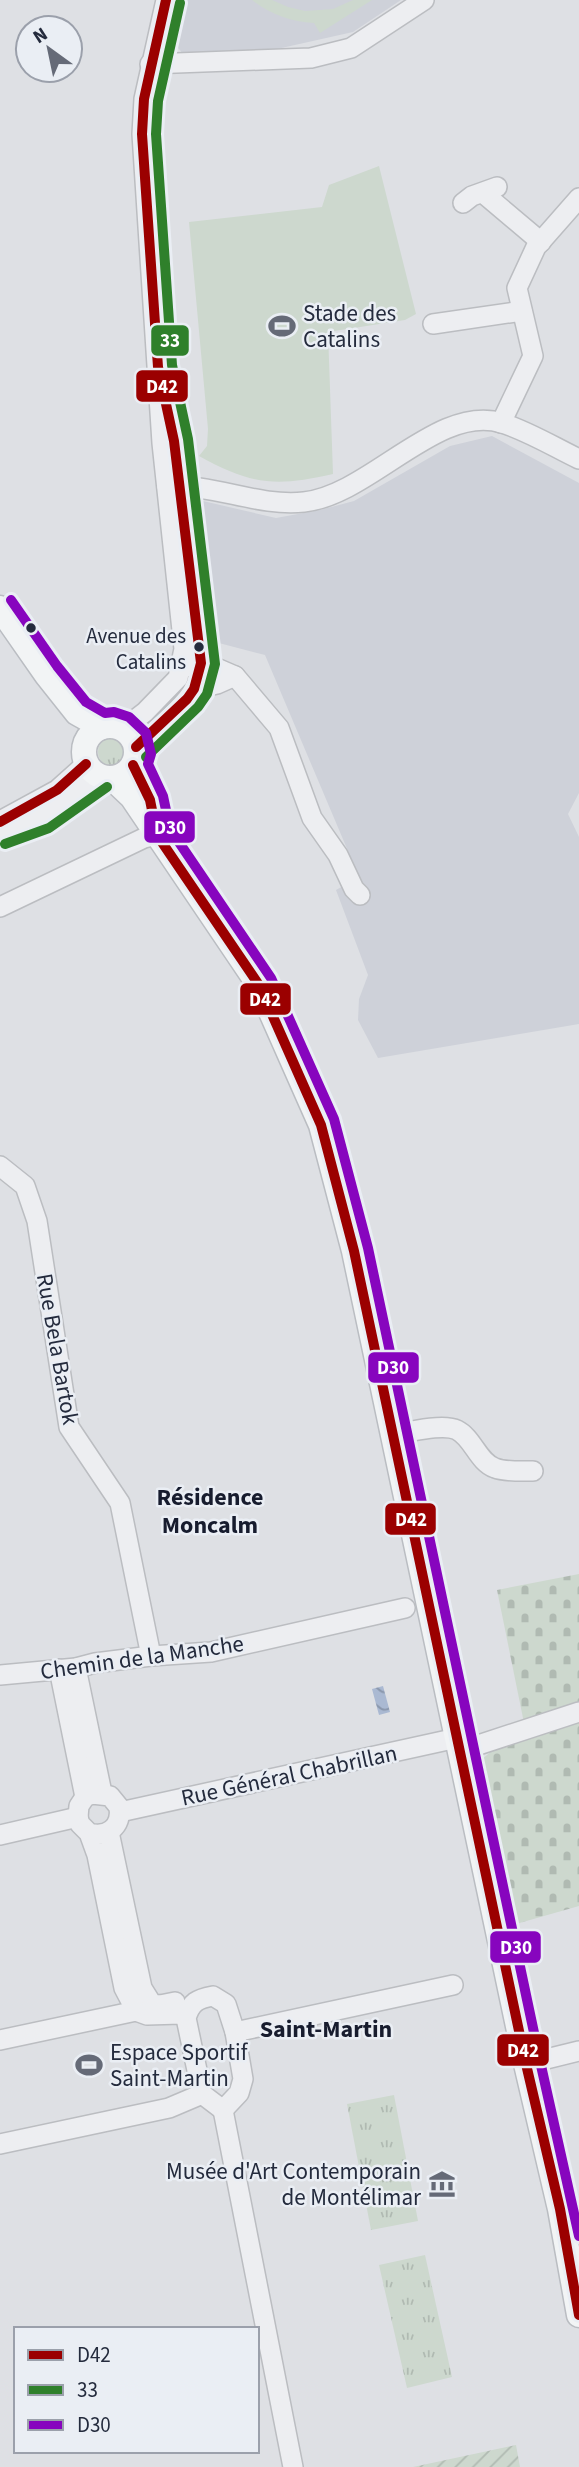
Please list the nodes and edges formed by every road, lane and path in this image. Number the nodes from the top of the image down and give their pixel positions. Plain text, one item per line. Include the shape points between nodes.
1 (166, 0) edge
2 (424, 0) edge
3 (150, 64) junction
4 (579, 198) edge
5 (463, 203) dead end
6 (541, 242) junction
7 (522, 311) junction
8 (433, 324) dead end
9 (501, 423) junction
10 (579, 459) edge
11 (173, 487) junction
12 (0, 608) edge
13 (0, 631) edge
14 (201, 663) junction
15 (235, 676) junction
16 (186, 684) junction
17 (124, 742) junction
18 (96, 766) junction
19 (0, 822) edge
20 (0, 831) edge
21 (157, 835) junction
22 (360, 895) dead end
23 (0, 907) edge
24 (0, 1166) edge
25 (393, 1434) junction
26 (533, 1471) dead end
27 (416, 1605) junction
28 (151, 1656) junction
29 (67, 1669) junction
30 (0, 1675) edge
31 (579, 1712) edge
32 (459, 1744) junction
33 (94, 1795) junction
34 (120, 1812) junction
35 (83, 1825) junction
36 (109, 1832) junction
37 (0, 1835) edge
38 (453, 1985) dead end
39 (195, 2000) junction
40 (136, 2011) junction
41 (186, 2018) junction
42 (235, 2032) junction
43 (0, 2040) edge
44 (579, 2051) edge
45 (526, 2064) junction
46 (202, 2094) junction
47 (223, 2110) junction
48 (0, 2144) edge
49 (579, 2315) edge
50 (293, 2467) edge

1 - 3 street
2 - 3 street via 351,48 311,58
3 - 11 street via 142,134 158,368
4 - 6 street
5 - 6 street via 490,190
6 - 7 street via 517,288
7 - 8 street
7 - 9 street via 533,356
9 - 10 street
9 - 11 street via 468,421 442,430 365,479 306,502 259,501 194,486
11 - 14 street
11 - 16 street
12 - 17 main road via 77,713
13 - 18 main road
14 - 15 street
14 - 16 street via 189,667
15 - 16 street via 217,684
15 - 22 street via 279,728 313,818
16 - 17 street via 145,712
17 - 18 main road via 128,771
17 - 18 main road via 88,738
17 - 21 main road via 150,800
18 - 19 street
18 - 20 street via 42,817
18 - 21 main road via 132,797
21 - 23 street
21 - 25 main road via 259,985 321,1125 354,1251
24 - 28 street, Rue Bela Bartok via 25,1186 37,1221 69,1427 120,1503
25 - 26 street via 456,1429 496,1469
25 - 27 main road
27 - 28 street, Chemin de la Manche via 211,1652
27 - 32 main road
28 - 29 street, Chemin de la Manche
29 - 30 street, Chemin de la Manche
29 - 33 street
31 - 32 street, Rue Général Chabrillan
32 - 34 street, Rue Général Chabrillan
32 - 45 main road
33 - 34 street via 116,1801
33 - 35 street via 79,1806
34 - 36 street via 118,1823
35 - 36 street via 103,1835
35 - 37 street
35 - 40 street via 101,1870 124,1988
36 - 39 street via 139,1978 148,1999 160,2005
38 - 42 street
39 - 41 street
39 - 42 street via 213,1996 226,2004
40 - 41 street
40 - 43 street
41 - 46 street
42 - 47 street via 242,2087
44 - 45 street
45 - 49 main road
46 - 47 street
46 - 48 street via 169,2108
47 - 50 street

